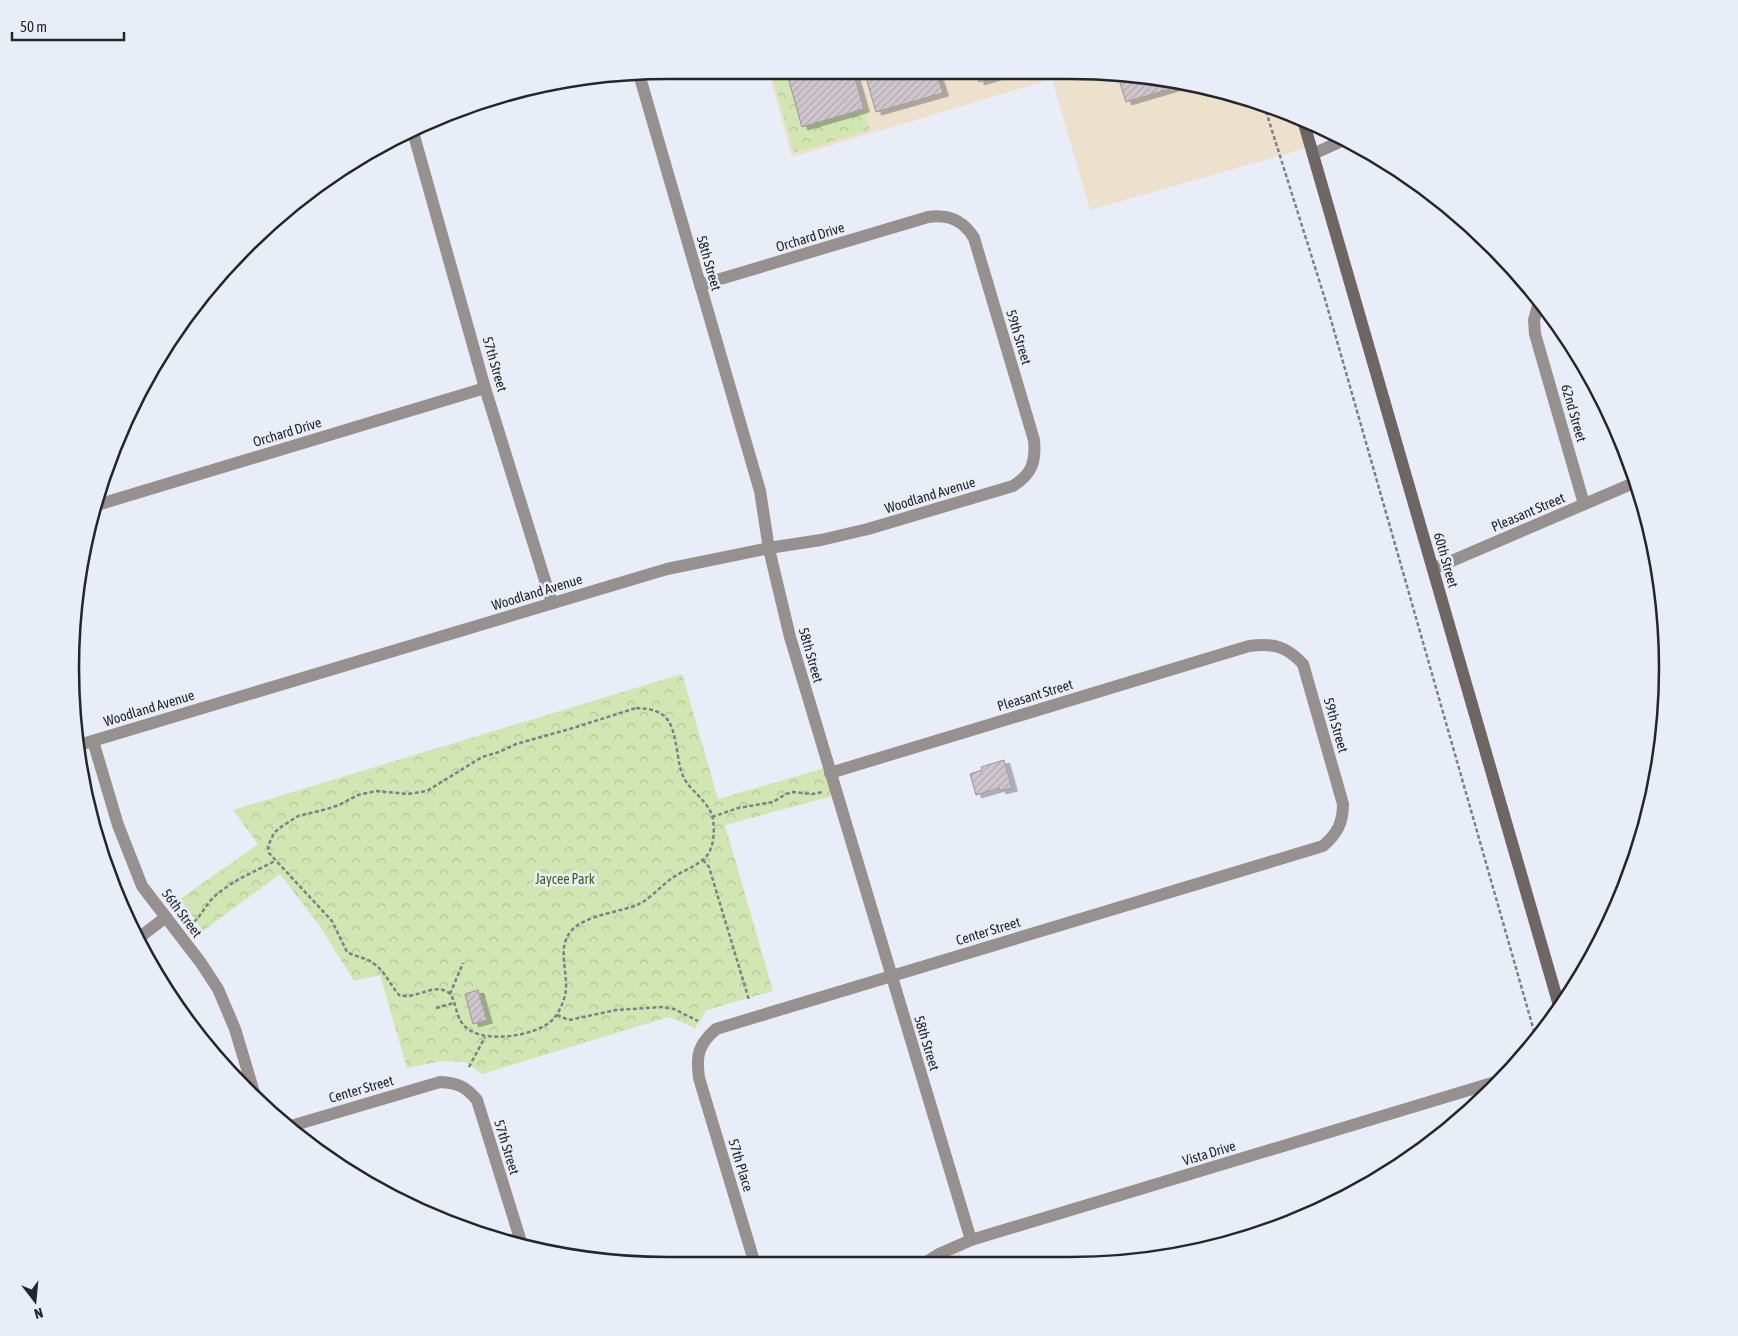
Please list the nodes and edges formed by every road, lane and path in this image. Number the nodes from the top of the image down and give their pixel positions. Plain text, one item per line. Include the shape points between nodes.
1 (641, 80) edge
2 (1266, 113) edge
3 (1305, 129) edge
4 (414, 137) edge
5 (1337, 143) edge
6 (1312, 154) junction
7 (928, 217) joint
8 (700, 285) junction
9 (1537, 309) edge
10 (486, 388) junction
11 (1630, 485) edge
12 (1008, 487) joint
13 (103, 503) edge
14 (1584, 504) junction
15 (769, 549) junction
16 (1433, 569) junction
17 (552, 603) junction
18 (1250, 646) joint
19 (93, 740) junction
20 (84, 743) edge
21 (830, 773) junction
22 (835, 789) junction
23 (712, 817) junction
24 (1323, 846) joint
25 (703, 860) junction
26 (275, 861) junction
27 (166, 917) junction
28 (194, 922) dead end
29 (143, 936) edge
30 (463, 963) dead end
31 (891, 976) junction
32 (450, 994) junction
33 (1557, 999) edge
34 (749, 1000) dead end
35 (454, 1004) junction
36 (436, 1008) dead end
37 (557, 1014) junction
38 (698, 1021) dead end
39 (1534, 1031) edge
40 (485, 1037) junction
41 (469, 1068) dead end
42 (699, 1078) joint
43 (440, 1082) joint
44 (1488, 1084) edge
45 (252, 1086) edge
46 (296, 1125) edge
47 (520, 1238) edge
48 (971, 1240) junction
49 (753, 1257) edge
50 (934, 1257) edge

1 - 8 street, 58th Street
2 - 39 path via 1325,299
3 - 6 main road, 60th Street
4 - 10 street, 57th Street
5 - 6 street
6 - 16 main road, 60th Street
7 - 8 street, Orchard Drive
7 - 12 street, 59th Street via 951,217 970,231 1034,440 1033,464 1021,481
8 - 15 street, 58th Street via 760,491
9 - 14 street, 62nd Street via 1535,334
10 - 13 street, Orchard Drive
10 - 17 street, 57th Street
11 - 14 street, Pleasant Street
12 - 15 street, Woodland Avenue via 868,529
14 - 16 street, Pleasant Street
15 - 17 street, Woodland Avenue via 667,569
15 - 21 street, 58th Street via 790,637
16 - 33 main road, 60th Street
17 - 19 street, Woodland Avenue
18 - 21 street, Pleasant Street
18 - 24 street, 59th Street via 1279,646 1303,664 1343,804 1338,829
19 - 20 street, Woodland Avenue
19 - 27 street, 56th Street via 118,825 142,886
21 - 22 street, 58th Street
22 - 23 path via 812,794 793,792 773,802 738,808
22 - 31 street, 58th Street
23 - 25 path via 712,844
23 - 26 path via 683,775 667,718 656,710 636,708 482,757 427,792 376,791 358,795 333,808 298,816 274,834 268,846
24 - 31 street, Center Street
25 - 34 path via 709,867
25 - 37 path via 673,877 640,904 602,915 572,929 565,945 565,994
26 - 28 path via 223,889
26 - 32 path via 290,873 332,921 347,952 376,966 399,995 409,997 440,989
27 - 29 street
27 - 45 street, 56th Street via 218,989 235,1029
30 - 32 path
31 - 42 street, Center Street via 716,1029 699,1049
31 - 48 street, 58th Street
32 - 35 path
35 - 36 path
35 - 40 path via 463,1027
37 - 38 path via 569,1020 616,1010 662,1007
37 - 40 path via 551,1022 533,1031
40 - 41 path
42 - 49 street, 57th Place
43 - 46 street, Center Street
43 - 47 street, 57th Street via 453,1082 467,1088 477,1100
44 - 48 street, Vista Drive
48 - 50 street, Vista Drive

